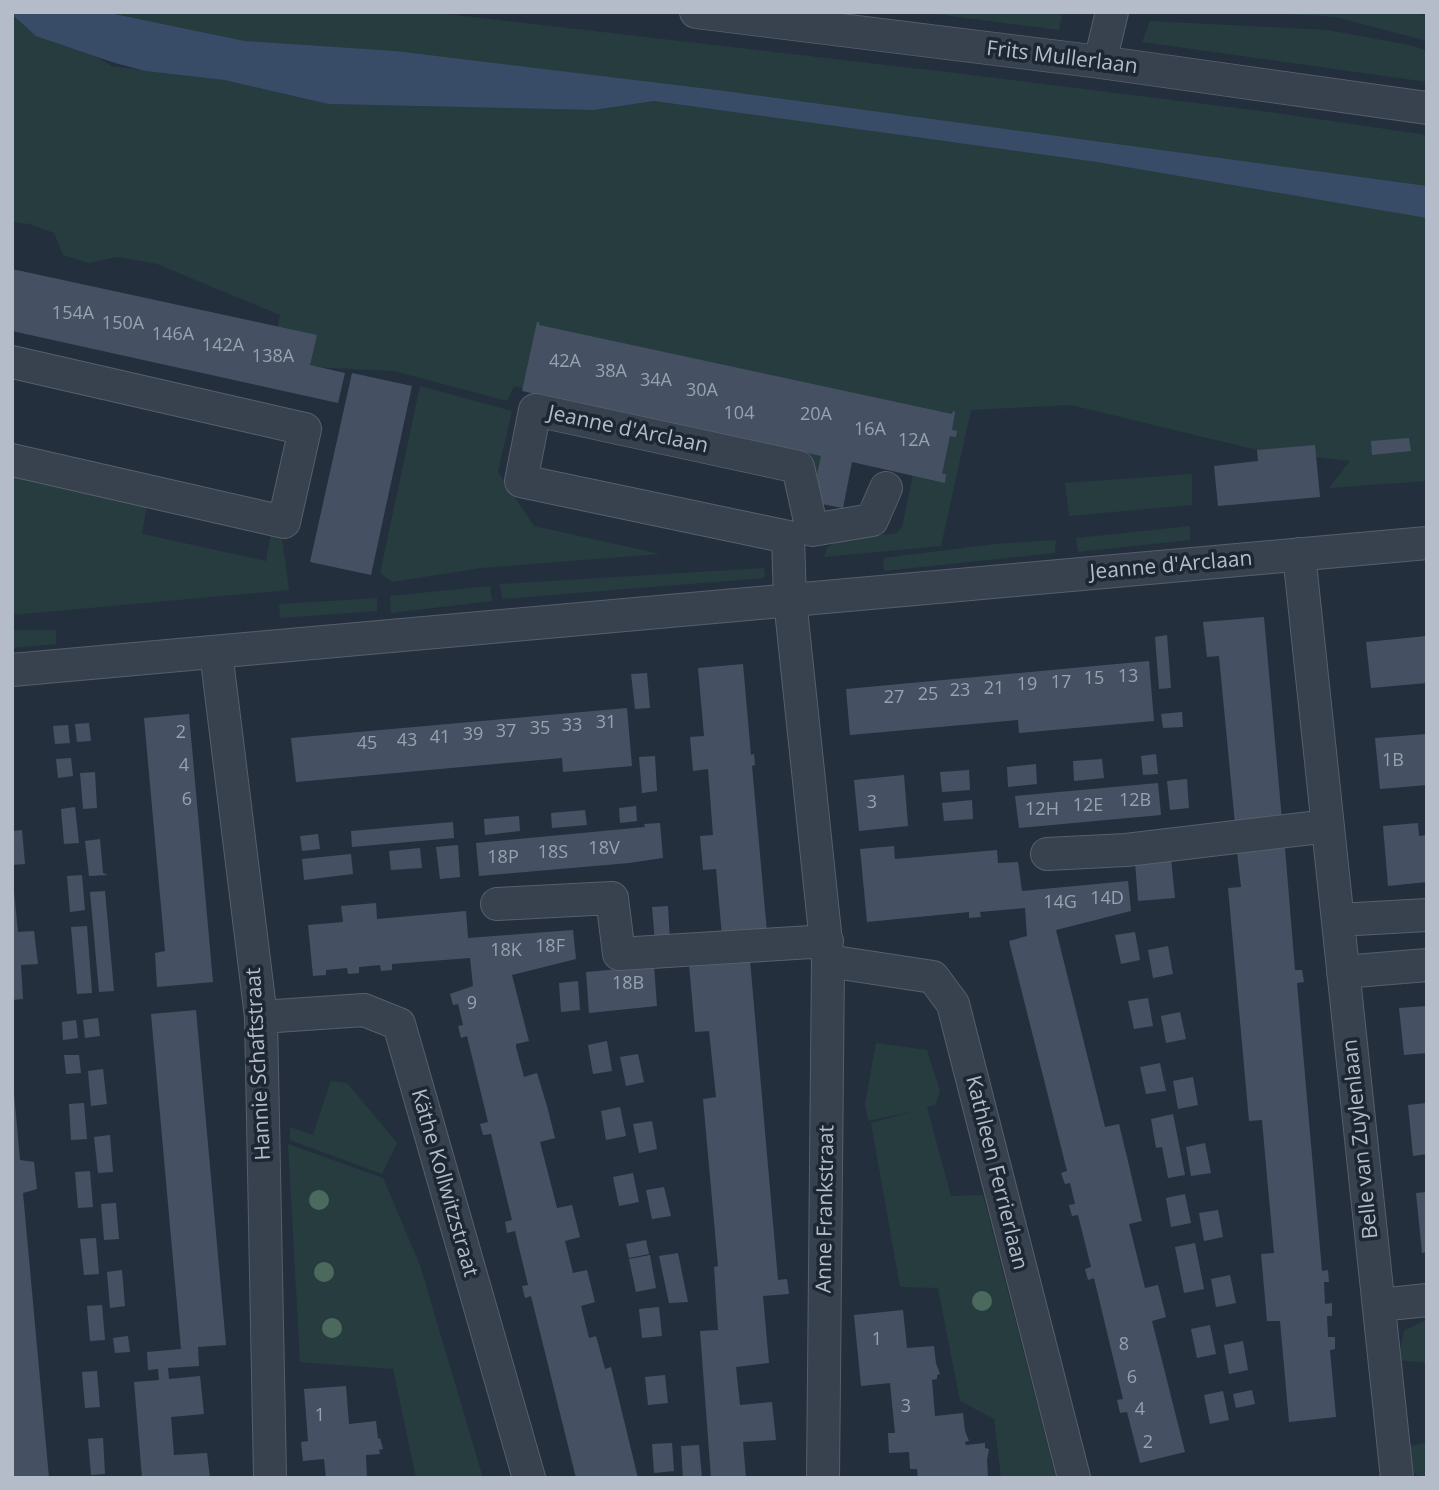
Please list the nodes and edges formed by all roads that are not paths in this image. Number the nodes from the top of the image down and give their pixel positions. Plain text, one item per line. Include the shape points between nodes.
1 (1112, 12) edge
2 (706, 13) edge
3 (1100, 62) junction
4 (1427, 108) edge
5 (12, 362) edge
6 (12, 460) edge
7 (886, 488) dead end
8 (800, 534) junction
9 (1427, 543) edge
10 (1299, 554) junction
11 (790, 600) junction
12 (216, 652) junction
13 (12, 670) edge
14 (1328, 826) junction
15 (1046, 854) dead end
16 (497, 904) dead end
17 (1427, 915) edge
18 (1338, 920) junction
19 (828, 951) junction
20 (1427, 965) edge
21 (1343, 972) junction
22 (261, 1017) junction
23 (1427, 1300) edge
24 (1379, 1305) junction
25 (270, 1478) edge
26 (528, 1478) edge
27 (823, 1478) edge
28 (1074, 1478) edge
29 (1397, 1478) edge

1 - 3 street
2 - 3 street, Frits Mullerlaan
3 - 4 street, Frits Mullerlaan
5 - 6 street via 305,429 284,522
7 - 8 street, Jeanne d'Arclaan via 872,520
8 - 8 street, Jeanne d'Arclaan via 521,481 535,410 798,467
8 - 11 street, Jeanne d'Arclaan
9 - 10 street, Jeanne d'Arclaan
10 - 11 street, Jeanne d'Arclaan
10 - 14 street, Belle van Zuylenlaan
11 - 12 street, Jeanne d'Arclaan
11 - 19 street, Anne Frankstraat
12 - 13 street, Jeanne d'Arclaan
12 - 22 street, Hannie Schaftstraat
14 - 15 street via 1126,850
14 - 18 street, Belle van Zuylenlaan
16 - 19 street via 612,898 619,954
17 - 18 street
18 - 21 street, Belle van Zuylenlaan
19 - 27 street, Anne Frankstraat
19 - 28 street, Kathleen Ferrierlaan via 933,977 953,1004
20 - 21 street
21 - 24 street, Belle van Zuylenlaan
22 - 25 street, Hannie Schaftstraat
22 - 26 street, Käthe Kollwitzstraat via 364,1010 399,1024
23 - 24 street
24 - 29 street, Belle van Zuylenlaan

